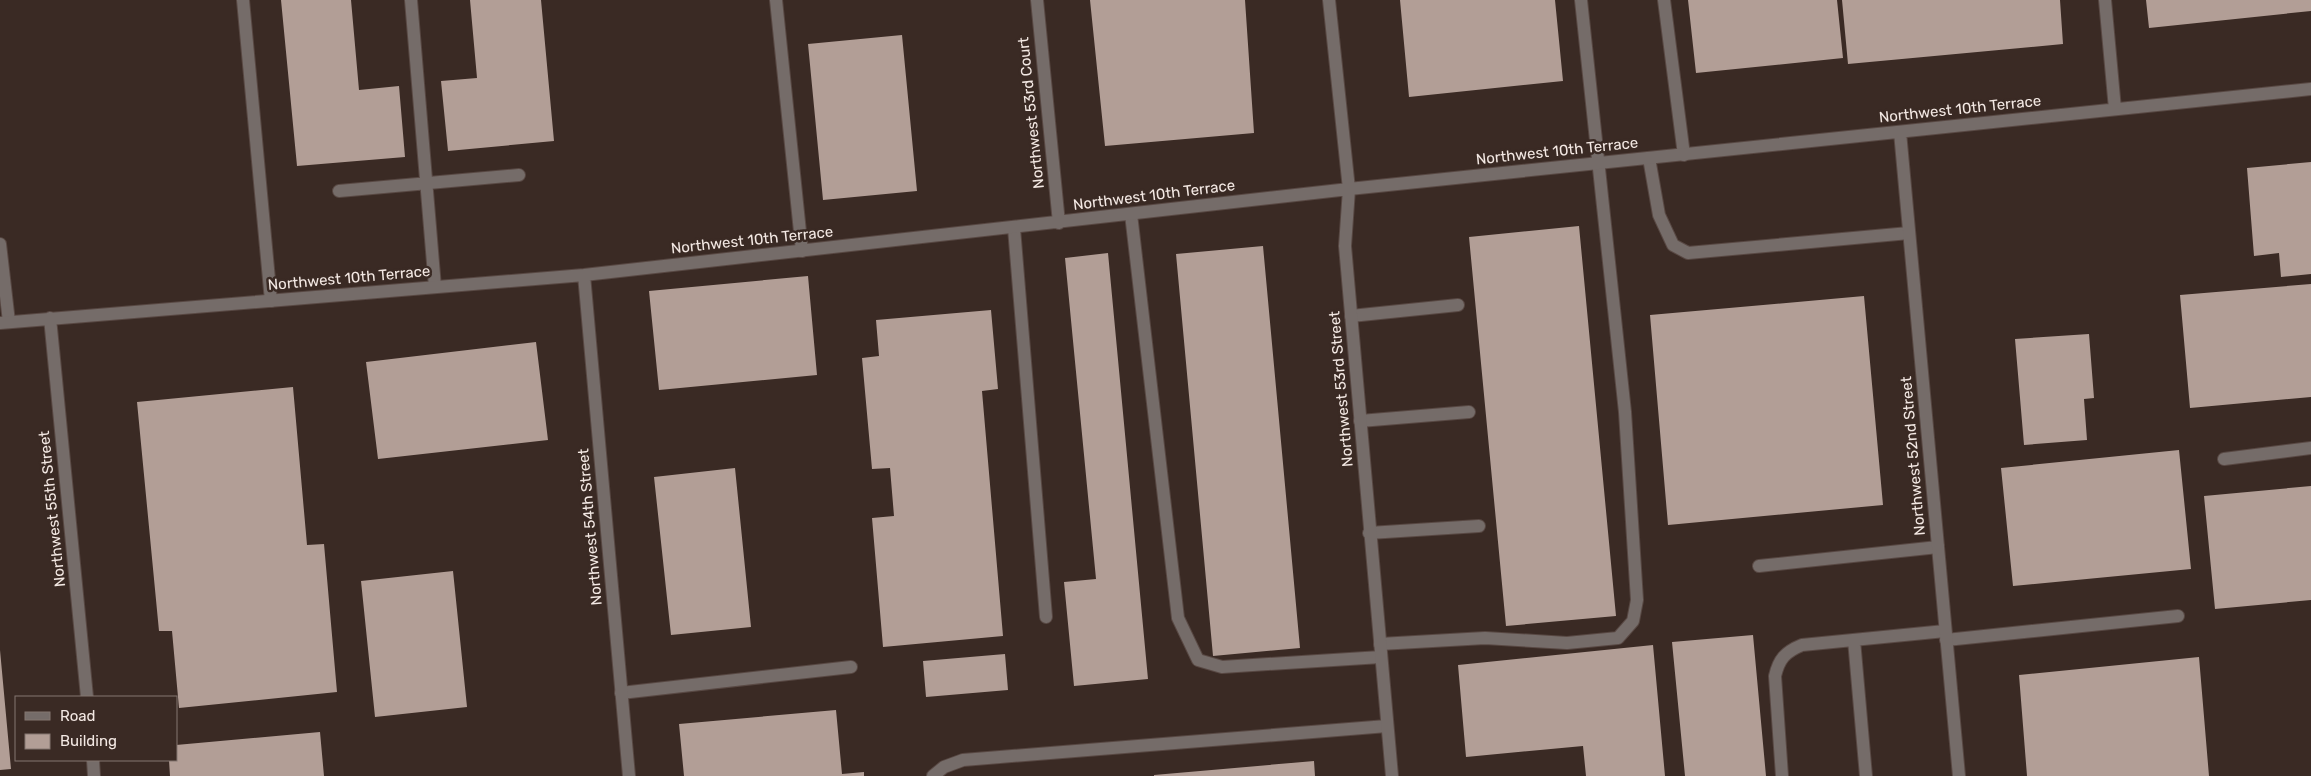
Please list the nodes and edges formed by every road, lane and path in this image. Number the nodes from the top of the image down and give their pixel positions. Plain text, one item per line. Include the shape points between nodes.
1 (243, 0) edge
2 (411, 0) edge
3 (776, 0) edge
4 (1037, 0) edge
5 (1329, 0) edge
6 (1581, 0) edge
7 (1664, 0) edge
8 (2105, 0) edge
9 (2311, 89) edge
10 (2115, 109) junction
11 (1900, 132) junction
12 (1684, 154) junction
13 (1649, 158) junction
14 (1598, 163) junction
15 (519, 175) dead end
16 (426, 182) junction
17 (1349, 189) junction
18 (339, 191) dead end
19 (1131, 214) junction
20 (1059, 223) junction
21 (1014, 228) junction
22 (1909, 233) junction
23 (0, 244) edge
24 (802, 251) junction
25 (584, 275) junction
26 (434, 287) junction
27 (271, 301) junction
28 (1458, 305) dead end
29 (1351, 316) junction
30 (50, 318) junction
31 (5, 323) edge
32 (1468, 412) dead end
33 (1360, 421) junction
34 (2311, 448) edge
35 (2224, 459) dead end
36 (1479, 526) dead end
37 (1369, 533) junction
38 (1938, 547) junction
39 (1759, 566) dead end
40 (2178, 616) dead end
41 (1046, 617) dead end
42 (1946, 635) junction
43 (1854, 640) junction
44 (1381, 651) junction
45 (851, 667) dead end
46 (621, 693) junction
47 (87, 696) edge
48 (1388, 726) junction
49 (93, 761) edge
50 (94, 776) edge
51 (629, 776) edge
52 (933, 776) edge
53 (1392, 776) edge
54 (1782, 776) edge
55 (1866, 776) edge
56 (1959, 776) edge

1 - 27 street
2 - 16 street
3 - 24 street
4 - 20 street, Northwest 53rd Court
5 - 17 street, Northwest 53rd Street
6 - 14 street
7 - 12 street
8 - 10 street
9 - 10 street, Northwest 10th Terrace
10 - 11 street, Northwest 10th Terrace
11 - 12 street, Northwest 10th Terrace
11 - 22 street, Northwest 52nd Street
12 - 13 street, Northwest 10th Terrace
13 - 14 street, Northwest 10th Terrace
13 - 22 street via 1659,215 1673,245 1688,253
14 - 17 street, Northwest 10th Terrace
14 - 44 street via 1625,412 1637,600 1633,621 1618,638 1566,642 1485,638
15 - 16 street
16 - 18 street
16 - 26 street
17 - 19 street, Northwest 10th Terrace
17 - 29 street, Northwest 53rd Street via 1345,246
19 - 20 street, Northwest 10th Terrace
19 - 44 street via 1178,618 1198,660 1222,667
20 - 21 street, Northwest 10th Terrace
21 - 24 street, Northwest 10th Terrace
21 - 41 street
22 - 38 street, Northwest 52nd Street
23 - 31 street
24 - 25 street, Northwest 10th Terrace
25 - 26 street, Northwest 10th Terrace
25 - 46 street, Northwest 54th Street
26 - 27 street, Northwest 10th Terrace
27 - 30 street, Northwest 10th Terrace
28 - 29 street
29 - 33 street, Northwest 53rd Street
30 - 31 street, Northwest 10th Terrace
30 - 47 street, Northwest 55th Street
32 - 33 street
33 - 37 street, Northwest 53rd Street
34 - 35 street
36 - 37 street
37 - 44 street, Northwest 53rd Street
38 - 39 street
38 - 42 street, Northwest 52nd Street
40 - 42 street
42 - 43 street
42 - 56 street, Northwest 52nd Street
43 - 54 street via 1802,645 1782,656 1775,676
43 - 55 street
44 - 48 street, Northwest 53rd Street
45 - 46 street
46 - 51 street, Northwest 54th Street
48 - 52 street via 963,760 944,767
48 - 53 street, Northwest 53rd Street
49 - 50 street

